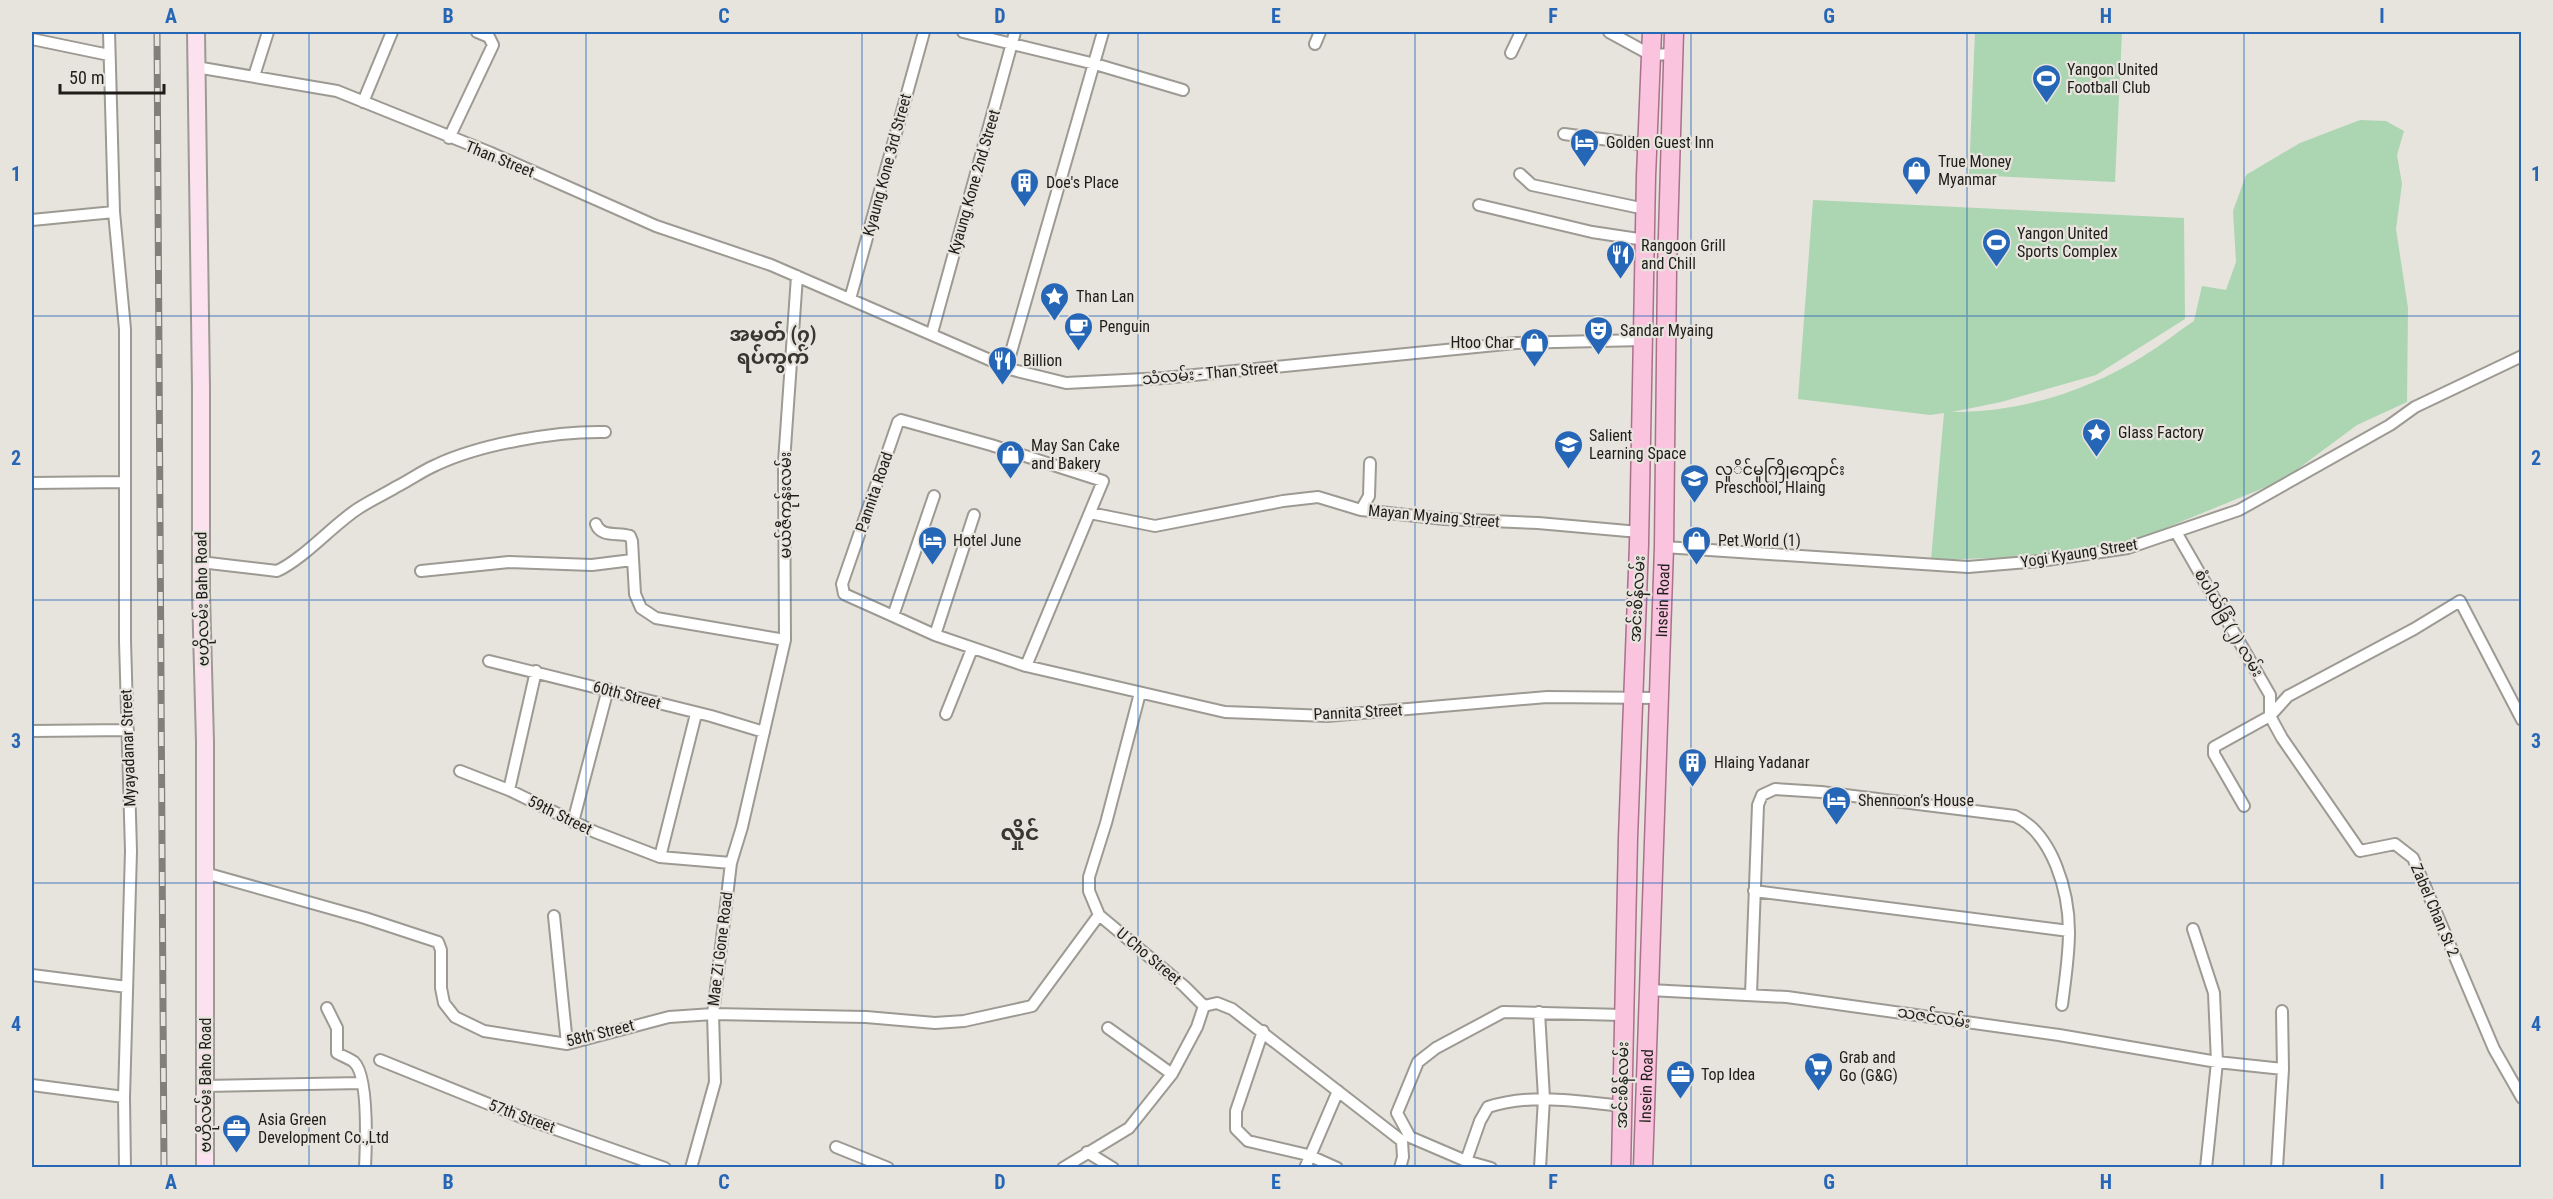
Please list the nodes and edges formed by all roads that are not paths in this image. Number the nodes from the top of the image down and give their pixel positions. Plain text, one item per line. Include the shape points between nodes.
1 (51, 32) edge
2 (109, 32) edge
3 (196, 32) edge
4 (268, 32) edge
5 (392, 32) edge
6 (477, 32) edge
7 (924, 32) edge
8 (963, 32) edge
9 (1016, 32) edge
10 (1103, 32) edge
11 (1320, 32) edge
12 (1521, 32) edge
13 (1609, 32) edge
14 (1652, 32) edge
15 (1674, 32) edge
16 (32, 39) edge
17 (51, 43) junction
18 (1012, 44) junction
19 (1315, 45) dead end
20 (1511, 53) dead end
21 (1673, 54) junction
22 (108, 55) junction
23 (1651, 55) junction
24 (1095, 64) junction
25 (196, 67) junction
26 (254, 76) junction
27 (1183, 90) dead end
28 (363, 102) junction
29 (1564, 134) dead end
30 (449, 138) junction
31 (1647, 146) junction
32 (1520, 174) dead end
33 (1670, 175) junction
34 (1646, 176) junction
35 (1479, 205) dead end
36 (1645, 209) junction
37 (114, 212) junction
38 (32, 220) edge
39 (1668, 232) junction
40 (1645, 236) junction
41 (797, 276) junction
42 (850, 299) junction
43 (932, 333) junction
44 (1643, 344) junction
45 (1667, 350) junction
46 (2522, 356) edge
47 (1007, 366) junction
48 (605, 432) dead end
49 (1370, 463) dead end
50 (125, 482) junction
51 (32, 483) edge
52 (934, 496) dead end
53 (1361, 510) junction
54 (1090, 513) junction
55 (974, 514) dead end
56 (596, 524) dead end
57 (2176, 532) junction
58 (1639, 538) junction
59 (1664, 547) junction
60 (632, 560) junction
61 (200, 562) junction
62 (420, 571) dead end
63 (893, 616) junction
64 (935, 635) junction
65 (785, 640) junction
66 (972, 649) junction
67 (489, 661) dead end
68 (1026, 666) junction
69 (536, 671) junction
70 (608, 689) junction
71 (1140, 693) junction
72 (1632, 697) junction
73 (1659, 698) junction
74 (696, 714) junction
75 (946, 714) dead end
76 (2270, 716) junction
77 (2522, 720) edge
78 (128, 730) junction
79 (32, 731) edge
80 (765, 732) junction
81 (460, 771) dead end
82 (509, 790) junction
83 (2244, 806) dead end
84 (573, 822) junction
85 (1628, 838) junction
86 (1653, 839) junction
87 (660, 857) junction
88 (731, 863) junction
89 (205, 873) junction
90 (1754, 891) junction
91 (1099, 915) junction
92 (554, 916) dead end
93 (2193, 929) dead end
94 (2069, 931) junction
95 (32, 975) edge
96 (127, 987) junction
97 (1626, 987) junction
98 (1649, 990) junction
99 (1751, 994) junction
100 (2062, 1005) dead end
101 (1204, 1006) junction
102 (327, 1008) dead end
103 (2282, 1011) dead end
104 (1539, 1012) junction
105 (713, 1014) junction
106 (1623, 1015) junction
107 (1108, 1028) dead end
108 (1263, 1031) junction
109 (567, 1044) junction
110 (380, 1060) dead end
111 (2217, 1062) junction
112 (2283, 1069) junction
113 (1172, 1074) junction
114 (362, 1083) junction
115 (32, 1085) edge
116 (205, 1086) junction
117 (1338, 1091) junction
118 (124, 1097) junction
119 (1544, 1098) junction
120 (2522, 1098) edge
121 (1621, 1106) junction
122 (836, 1147) dead end
123 (1087, 1152) junction
124 (1308, 1155) junction
125 (1466, 1161) junction
126 (1402, 1162) edge
127 (125, 1167) edge
128 (205, 1167) edge
129 (365, 1167) edge
130 (665, 1167) edge
131 (691, 1167) edge
132 (888, 1167) edge
133 (1063, 1167) edge
134 (1113, 1167) edge
135 (1305, 1167) edge
136 (1337, 1167) edge
137 (1491, 1167) edge
138 (1540, 1167) edge
139 (1620, 1167) edge
140 (1643, 1167) edge
141 (2206, 1167) edge
142 (2277, 1167) edge

1 - 17 street
2 - 22 street, Myayadanar Street
3 - 25 main road, ဗဟိုလမ်း Baho Road
4 - 26 street
5 - 28 street
6 - 30 street via 489,37 493,45
7 - 42 street, Kyaung Kone 3rd Street
8 - 18 street
9 - 18 street, Kyaung Kone 2nd Street
10 - 24 street
11 - 19 street
12 - 20 street
13 - 23 street
14 - 23 main road, အင်းစိန်လမ်း
15 - 21 main road, Insein Road
16 - 17 street
17 - 22 street
18 - 24 street
18 - 43 street, Kyaung Kone 2nd Street
21 - 23 street
21 - 33 main road, Insein Road
22 - 37 street, Myayadanar Street
23 - 31 main road, အင်းစိန်လမ်း
24 - 27 street
24 - 47 street
25 - 26 street, Than Street
25 - 61 main road, ဗဟိုလမ်း Baho Road
26 - 28 street, Than Street via 337,91
28 - 30 street, Than Street
29 - 31 street
30 - 41 street, Than Street via 656,226
31 - 34 main road, အင်းစိန်လမ်း
32 - 36 street via 1532,185
33 - 34 main road
33 - 39 main road, Insein Road
34 - 36 main road, အင်းစိန်လမ်း
35 - 40 street via 1592,232
36 - 40 main road, အင်းစိန်လမ်း
37 - 38 street
37 - 50 street, Myayadanar Street via 125,329
39 - 40 main road
39 - 45 main road, Insein Road
40 - 44 main road, အင်းစိန်လမ်း
41 - 42 street, သံလမ်း - Than Street
41 - 65 street, မယ်ဇီကုန်းလမ်း via 784,462
42 - 43 street, သံလမ်း - Than Street
43 - 47 street, သံလမ်း - Than Street
44 - 45 main road
44 - 47 street, သံလမ်း - Than Street via 1516,343 1066,384
44 - 58 main road, အင်းစိန်လမ်း
45 - 59 main road, Insein Road
46 - 57 street, Yogi Kyaung Street via 2415,407 2239,510
48 - 61 street via 507,443 437,464 358,508 277,571
49 - 53 street via 1369,496
50 - 51 street
50 - 78 street, Myayadanar Street
52 - 63 street
53 - 54 street, Mayan Myaing Street via 1318,497 1155,526
53 - 58 street, Mayan Myaing Street via 1538,523
54 - 63 street, Pannita Road via 1103,483 1101,479 901,420 842,589 844,594
54 - 68 street
55 - 64 street
56 - 60 street via 603,533 630,536
57 - 59 street, Yogi Kyaung Street via 2128,548 1968,567
57 - 76 street, စံပါယ်ခြံ (၂) လမ်း via 2270,695
58 - 59 main road
58 - 72 main road, အင်းစိန်လမ်း
59 - 73 main road, Insein Road
60 - 62 street via 592,565 509,562
60 - 65 street via 635,594 641,608 656,618
61 - 89 main road, ဗဟိုလမ်း Baho Road
63 - 64 street, Pannita Street
64 - 66 street, Pannita Street
65 - 80 street, မယ်ဇီကုန်းလမ်း
66 - 68 street, Pannita Street
66 - 75 street
67 - 69 street, 60th Street
68 - 71 street, Pannita Street
69 - 70 street, 60th Street
69 - 82 street
70 - 74 street, 60th Street
70 - 84 street
71 - 72 street, Pannita Street via 1225,712 1327,716 1547,697
71 - 91 street via 1089,877 1089,891
72 - 73 street, Pannita Street
72 - 85 main road, အင်းစိန်လမ်း
73 - 86 main road, Insein Road
74 - 80 street, 60th Street
74 - 87 street
76 - 77 street via 2288,696 2460,601
76 - 83 street via 2214,747 2214,754
76 - 120 street, Zabel Chan St 2 via 2360,851 2394,843 2413,858 2494,1049
78 - 79 street
78 - 96 street, Myayadanar Street via 131,851
80 - 88 street, Mae Zi Gone Road
81 - 82 street, 59th Street
82 - 84 street, 59th Street
84 - 87 street, 59th Street
85 - 86 main road
85 - 97 main road, အင်းစိန်လမ်း
86 - 98 main road, Insein Road
87 - 88 street, 59th Street
88 - 105 street, Mae Zi Gone Road
89 - 109 street, 58th Street via 438,942 444,1003 455,1017 484,1031
89 - 116 main road, ဗဟိုလမ်း Baho Road
90 - 94 street
90 - 94 street via 1758,805 1762,795 1775,789 2015,816 2036,830 2052,855 2063,887
90 - 99 street
91 - 101 street, U Cho Street
91 - 105 street, 58th Street via 1032,1006 936,1023 866,1017
92 - 109 street
93 - 111 street via 2214,993
94 - 100 street
95 - 96 street
96 - 118 street, Myayadanar Street
97 - 98 main road
97 - 106 main road, အင်းစိန်လမ်း
98 - 99 street, သဇင်လမ်း
98 - 140 main road, Insein Road
99 - 111 street, သဇင်လမ်း via 1863,1006
101 - 108 street via 1217,1003 1232,1009
101 - 113 street
102 - 114 street via 337,1028 337,1053 354,1062
103 - 112 street
104 - 106 street
104 - 119 street
104 - 125 street via 1503,1012 1418,1062 1397,1113 1410,1137
105 - 109 street, 58th Street via 651,1020
105 - 131 street, Mae Zi Gone Road via 714,1082
106 - 121 main road, အင်းစိန်လမ်း
107 - 113 street
108 - 117 street
108 - 124 street via 1236,1111 1236,1130 1248,1142
110 - 130 street, 57th Street via 521,1117
111 - 112 street, သဇင်လမ်း
111 - 141 street
112 - 142 street
113 - 123 street via 1129,1128
114 - 116 street
114 - 129 street via 366,1110
115 - 118 street
116 - 128 main road, ဗဟိုလမ်း Baho Road
117 - 124 street
117 - 126 street via 1402,1141
118 - 127 street, Myayadanar Street
119 - 121 street
119 - 125 street via 1488,1107
119 - 138 street
121 - 139 main road, အင်းစိန်လမ်း
122 - 132 street
123 - 133 street
123 - 134 street
124 - 135 street
124 - 136 street
125 - 137 street

